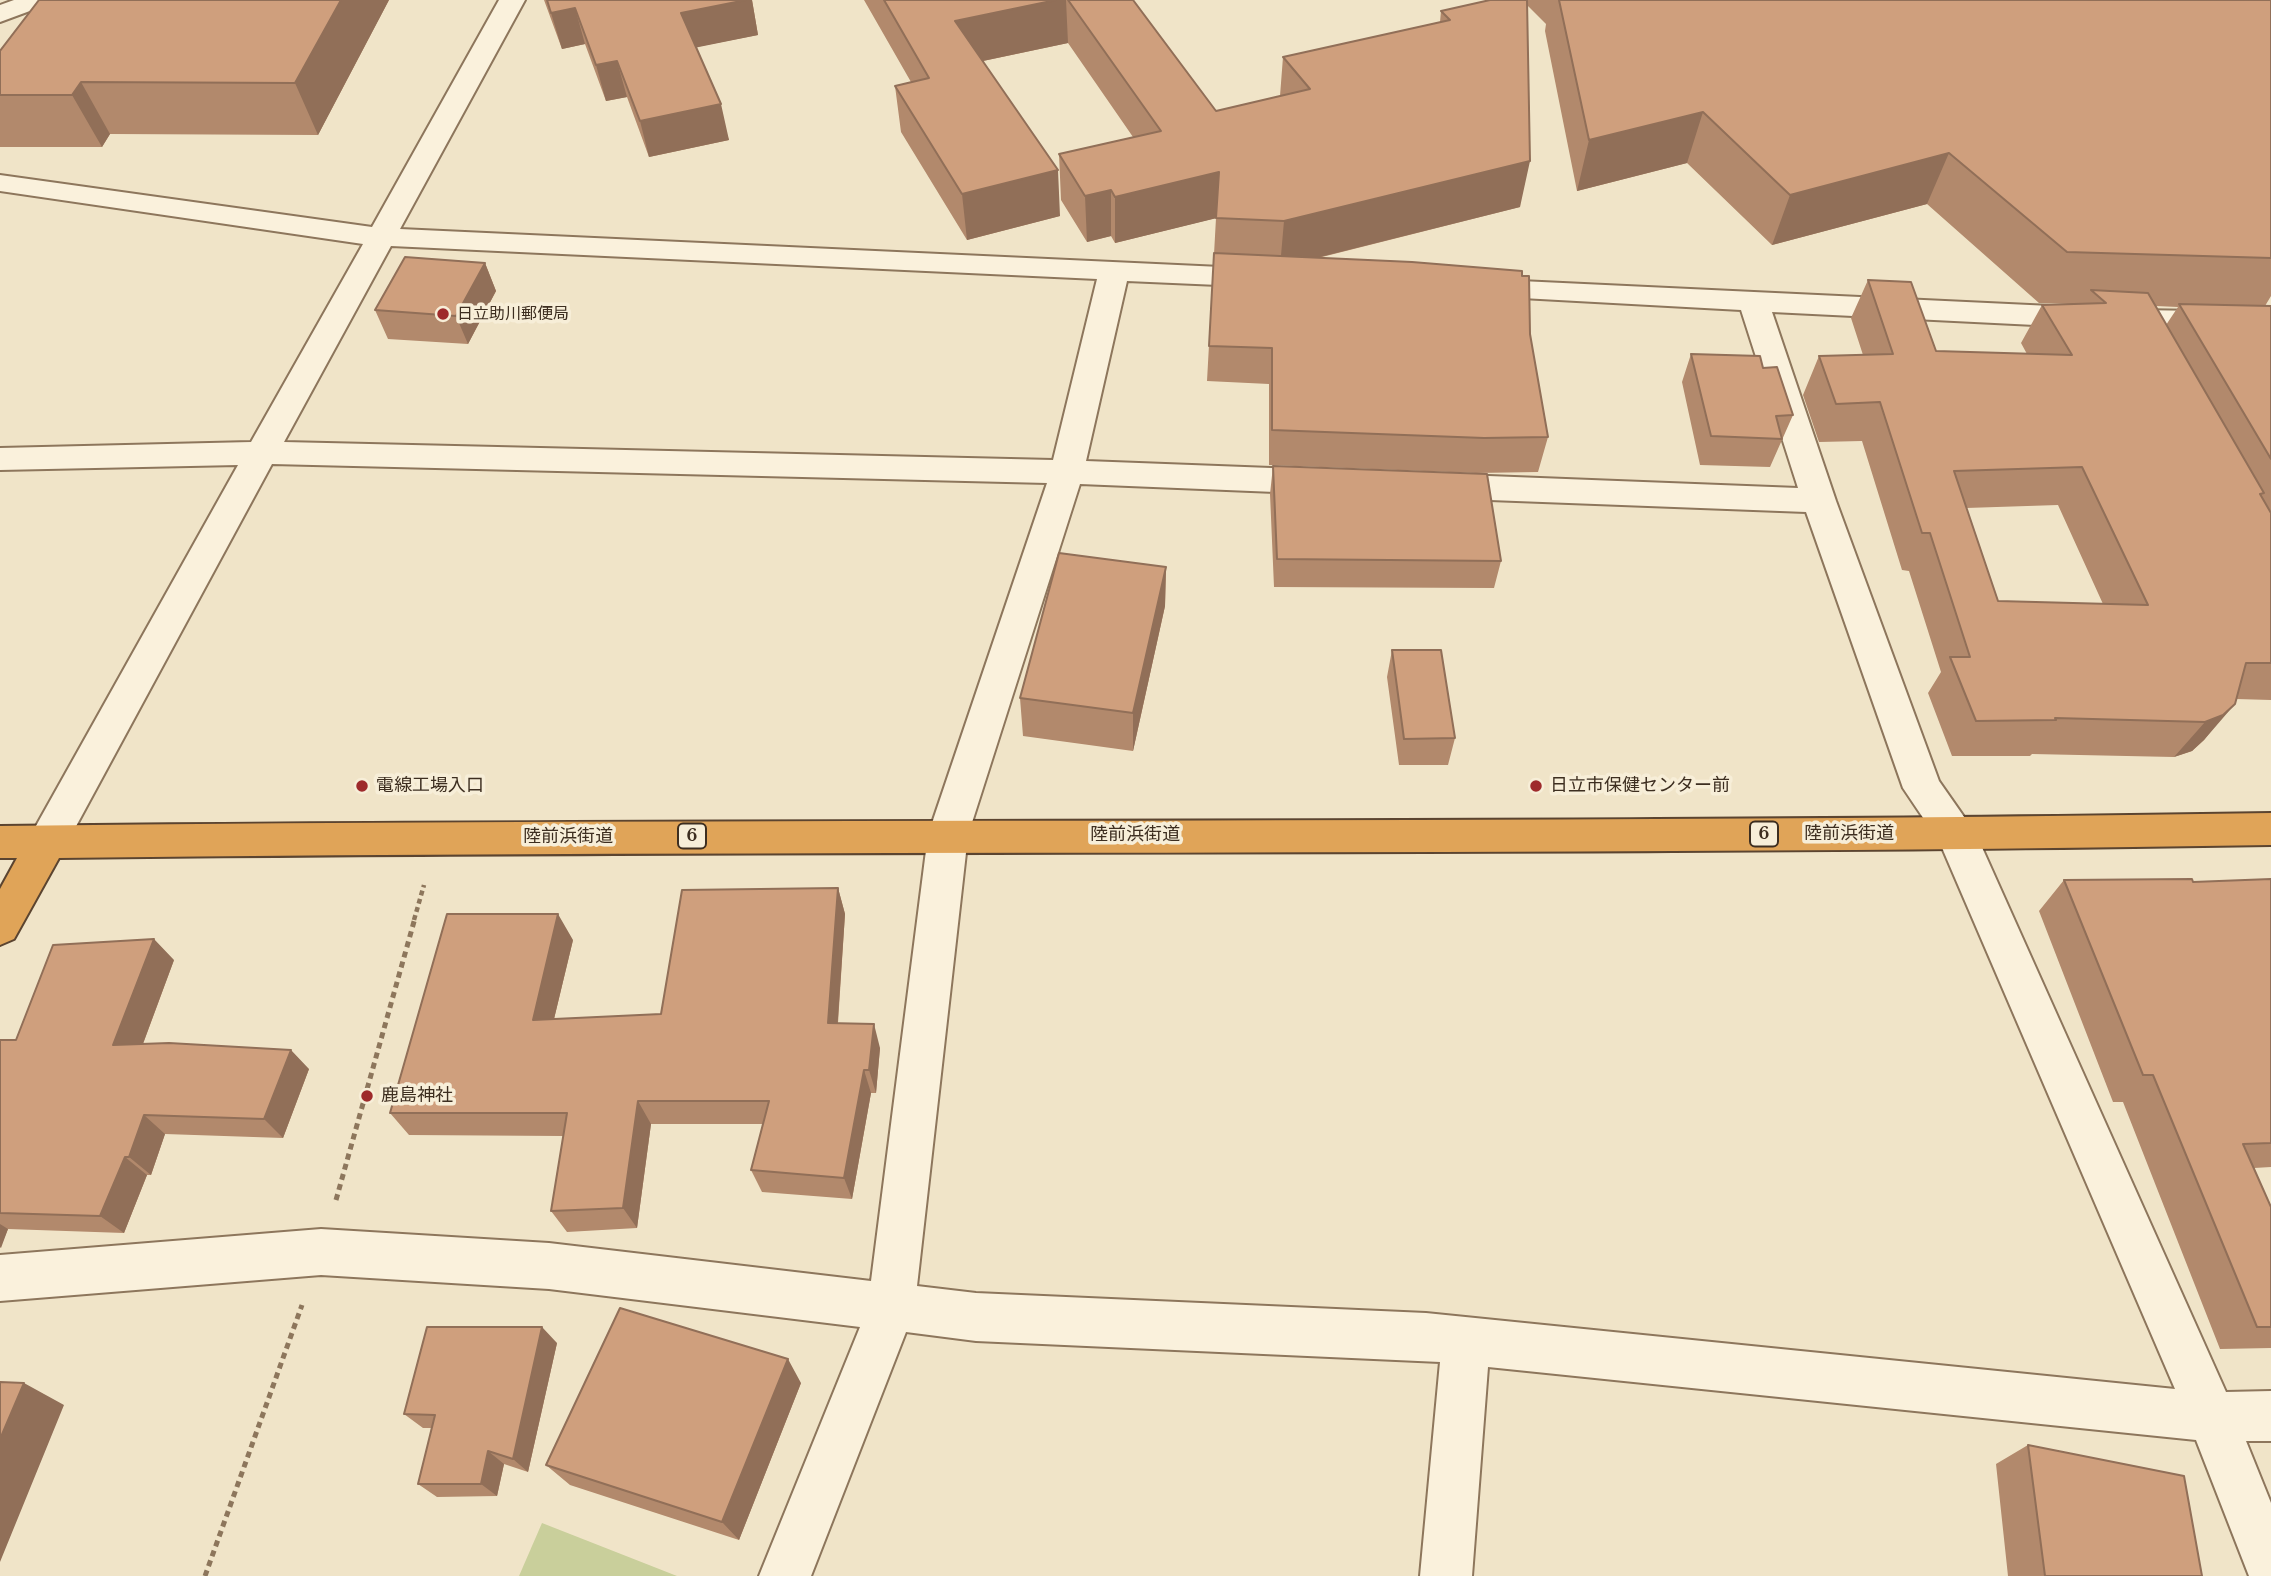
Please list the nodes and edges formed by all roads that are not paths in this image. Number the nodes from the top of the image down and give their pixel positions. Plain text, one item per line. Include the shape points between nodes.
1 (40, 0) edge
2 (512, 0) edge
3 (8, 23) edge
4 (0, 183) edge
5 (379, 237) junction
6 (1114, 271) junction
7 (1295, 279) edge
8 (1447, 287) edge
9 (1753, 301) junction
10 (2136, 320) junction
11 (2271, 321) edge
12 (2157, 356) edge
13 (264, 453) junction
14 (0, 459) edge
15 (1068, 472) junction
16 (1360, 483) edge
17 (1401, 485) edge
18 (1819, 500) junction
19 (2271, 830) edge
20 (1956, 834) junction
21 (948, 835) junction
22 (0, 842) edge
23 (47, 842) junction
24 (0, 927) edge
25 (0, 1278) edge
26 (891, 1309) junction
27 (1466, 1341) junction
28 (2271, 1416) edge
29 (2212, 1417) junction
30 (2271, 1567) edge
31 (785, 1576) edge
32 (1446, 1576) edge

1 - 3 street
2 - 5 street
4 - 5 street
5 - 6 street
5 - 13 street
6 - 7 street
6 - 15 street
8 - 9 street
9 - 10 street
9 - 18 street
10 - 11 street
10 - 12 street
13 - 14 street
13 - 15 street
13 - 23 street
15 - 16 street
15 - 21 street
17 - 18 street
18 - 20 street via 1922,788
19 - 20 highway, 陸前浜街道 / 6
20 - 21 highway, 陸前浜街道 / 6
20 - 29 street
21 - 23 highway, 陸前浜街道 / 6
21 - 26 street
22 - 23 highway, 陸前浜街道 / 6
23 - 24 highway
25 - 26 street via 321,1252 549,1266
26 - 27 street
26 - 31 street
27 - 29 street
27 - 32 street
28 - 29 street
29 - 30 street

